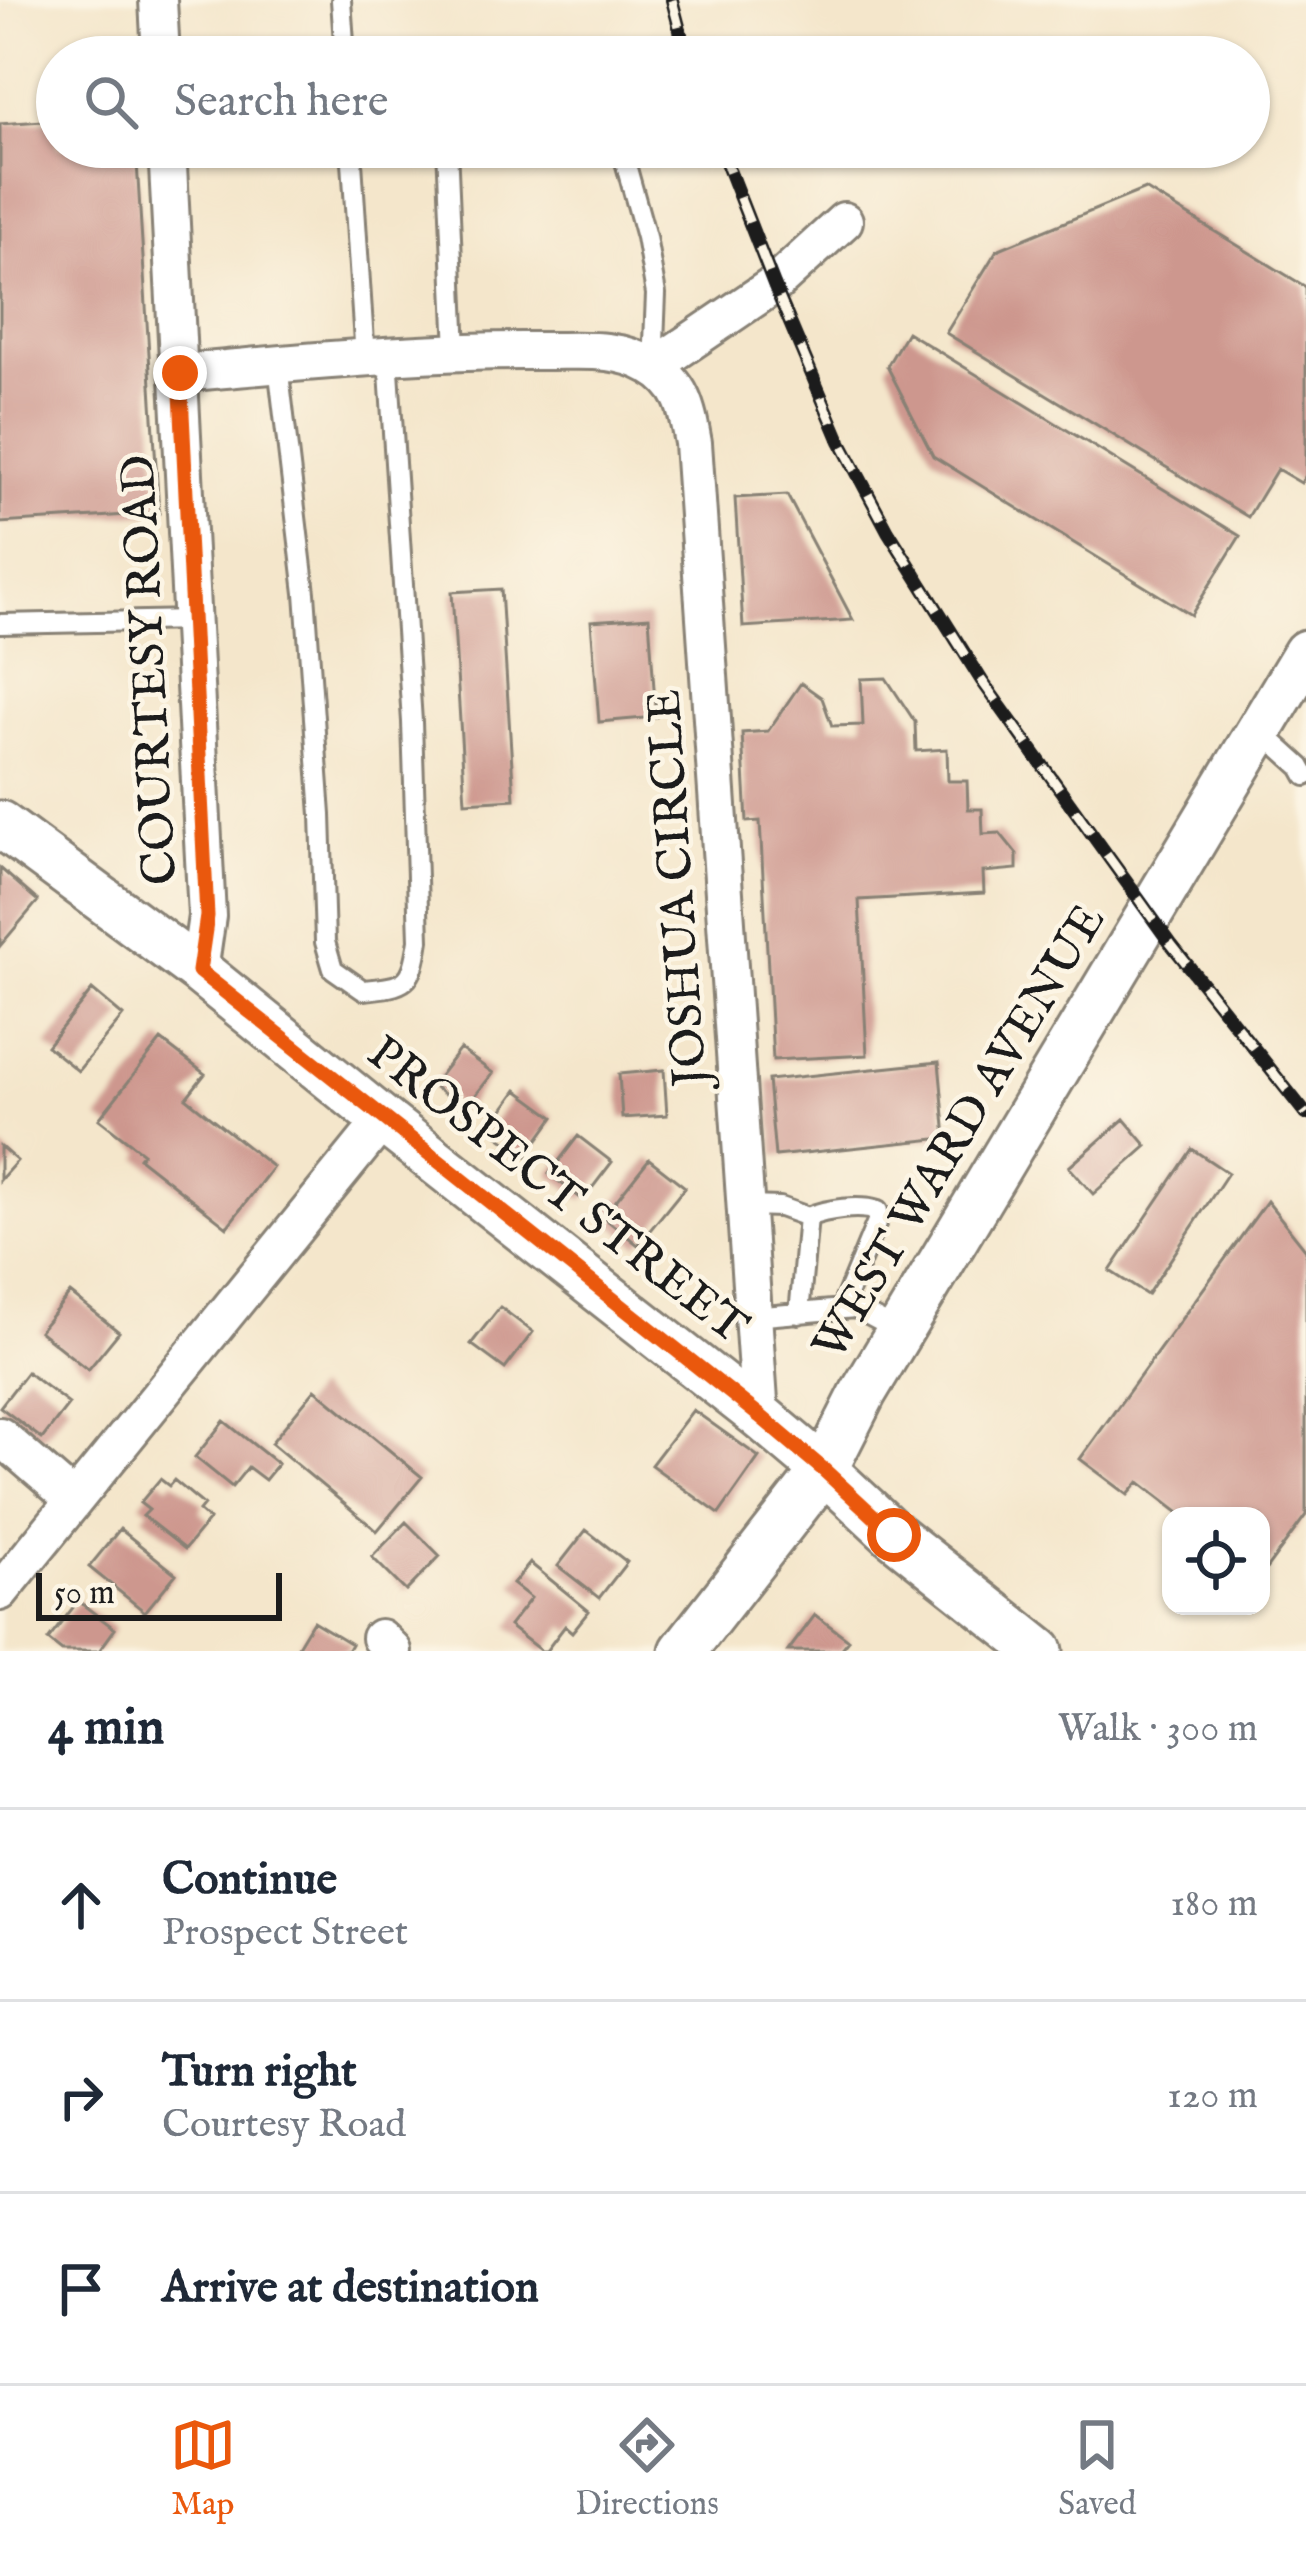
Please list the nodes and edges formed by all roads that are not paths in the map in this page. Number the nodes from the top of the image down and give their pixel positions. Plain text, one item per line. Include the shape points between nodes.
1 (158, 0) edge
2 (341, 0) edge
3 (160, 36) edge
4 (344, 36) edge
5 (167, 168) edge
6 (354, 168) edge
7 (448, 168) edge
8 (627, 168) edge
9 (844, 221) dead end
10 (456, 351) junction
11 (377, 357) junction
12 (278, 365) junction
13 (653, 367) junction
14 (180, 373) junction
15 (193, 620) junction
16 (0, 624) edge
17 (1306, 652) edge
18 (1260, 730) junction
19 (1306, 776) edge
20 (0, 824) edge
21 (199, 971) junction
22 (383, 1120) junction
23 (745, 1206) junction
24 (808, 1217) junction
25 (841, 1310) junction
26 (799, 1314) junction
27 (753, 1317) junction
28 (899, 1332) junction
29 (760, 1416) junction
30 (0, 1436) edge
31 (824, 1470) junction
32 (74, 1500) junction
33 (0, 1592) edge
34 (682, 1651) edge
35 (1040, 1651) edge

1 - 3 street
2 - 4 lane
5 - 14 street, COURTESY ROAD
6 - 11 lane
7 - 10 lane
8 - 13 lane via 656,294
9 - 13 street via 774,285
10 - 11 street
10 - 13 street via 622,352
11 - 12 street
11 - 12 lane via 412,722 419,940 414,970 396,987 363,990 333,969 325,941 305,593
12 - 14 street
13 - 23 street, JOSHUA CIRCLE via 686,405 692,443
14 - 15 street, COURTESY ROAD
15 - 16 lane
15 - 21 street, COURTESY ROAD via 207,916
17 - 18 street, WEST WARD AVENUE
18 - 19 lane
18 - 28 street, WEST WARD AVENUE
20 - 21 street, PROSPECT STREET
21 - 22 street, PROSPECT STREET
22 - 29 street, PROSPECT STREET
22 - 32 street
23 - 24 lane
23 - 27 street, JOSHUA CIRCLE
24 - 25 lane via 878,1211
24 - 26 lane
25 - 26 lane
25 - 28 lane via 855,1308
26 - 27 lane
27 - 29 street, JOSHUA CIRCLE
28 - 31 street, WEST WARD AVENUE
29 - 31 street, PROSPECT STREET
30 - 32 street
31 - 34 street, WEST WARD AVENUE
31 - 35 street, PROSPECT STREET
32 - 33 street

